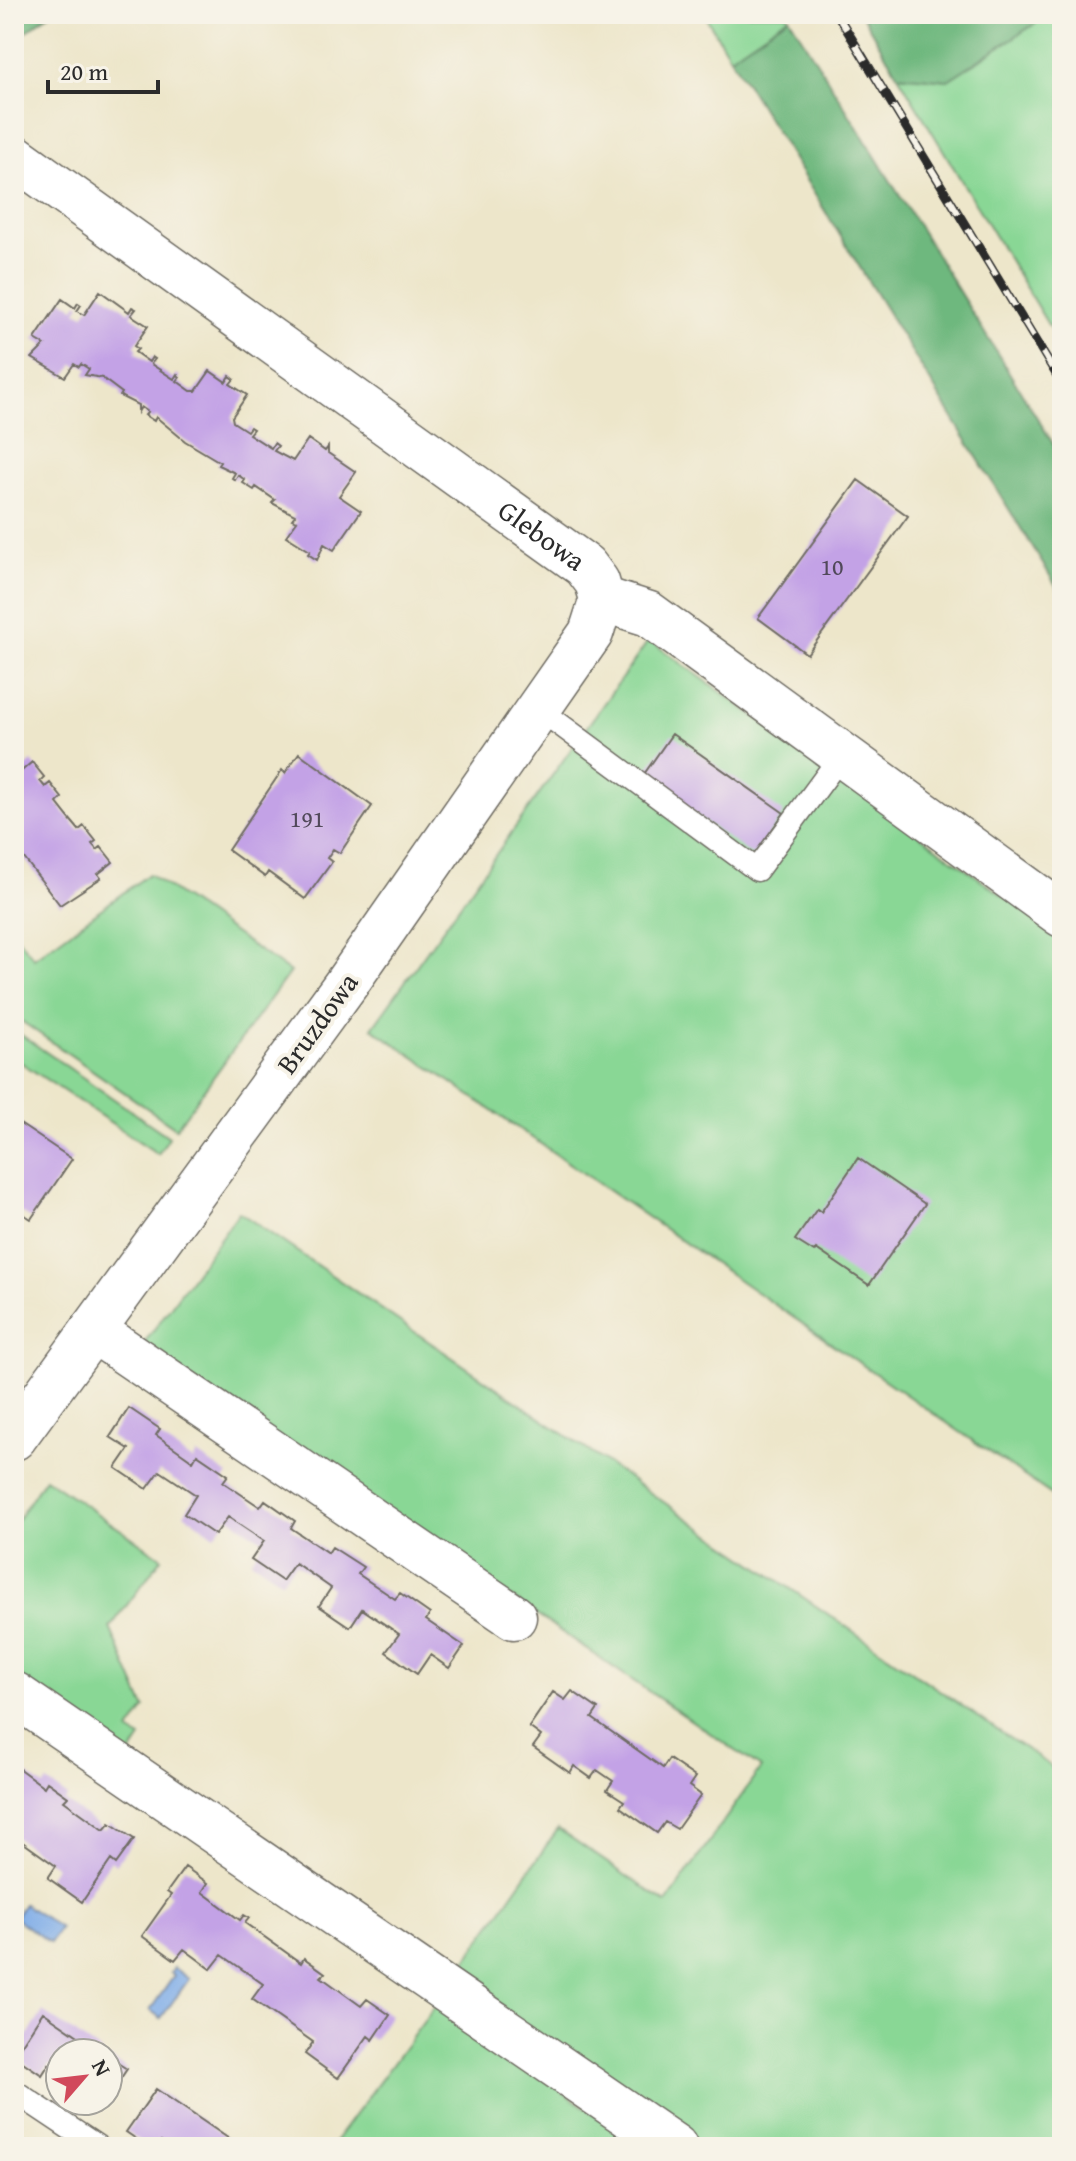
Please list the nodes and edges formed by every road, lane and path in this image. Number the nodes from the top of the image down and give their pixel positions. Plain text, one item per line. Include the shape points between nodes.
1 (14, 156) edge
2 (602, 599) junction
3 (539, 709) junction
4 (841, 756) junction
5 (1062, 915) edge
6 (93, 1330) junction
7 (14, 1438) edge
8 (514, 1617) dead end
9 (14, 1694) edge
10 (14, 2091) edge
11 (98, 2147) edge
12 (675, 2147) edge

1 - 2 street, Glebowa via 585,566
2 - 3 street, Bruzdowa via 591,633
2 - 4 street, Glebowa via 649,614
3 - 4 lane via 757,870
3 - 6 street, Bruzdowa
4 - 5 street, Glebowa
6 - 7 street, Bruzdowa
6 - 8 street
9 - 12 street
10 - 11 lane

